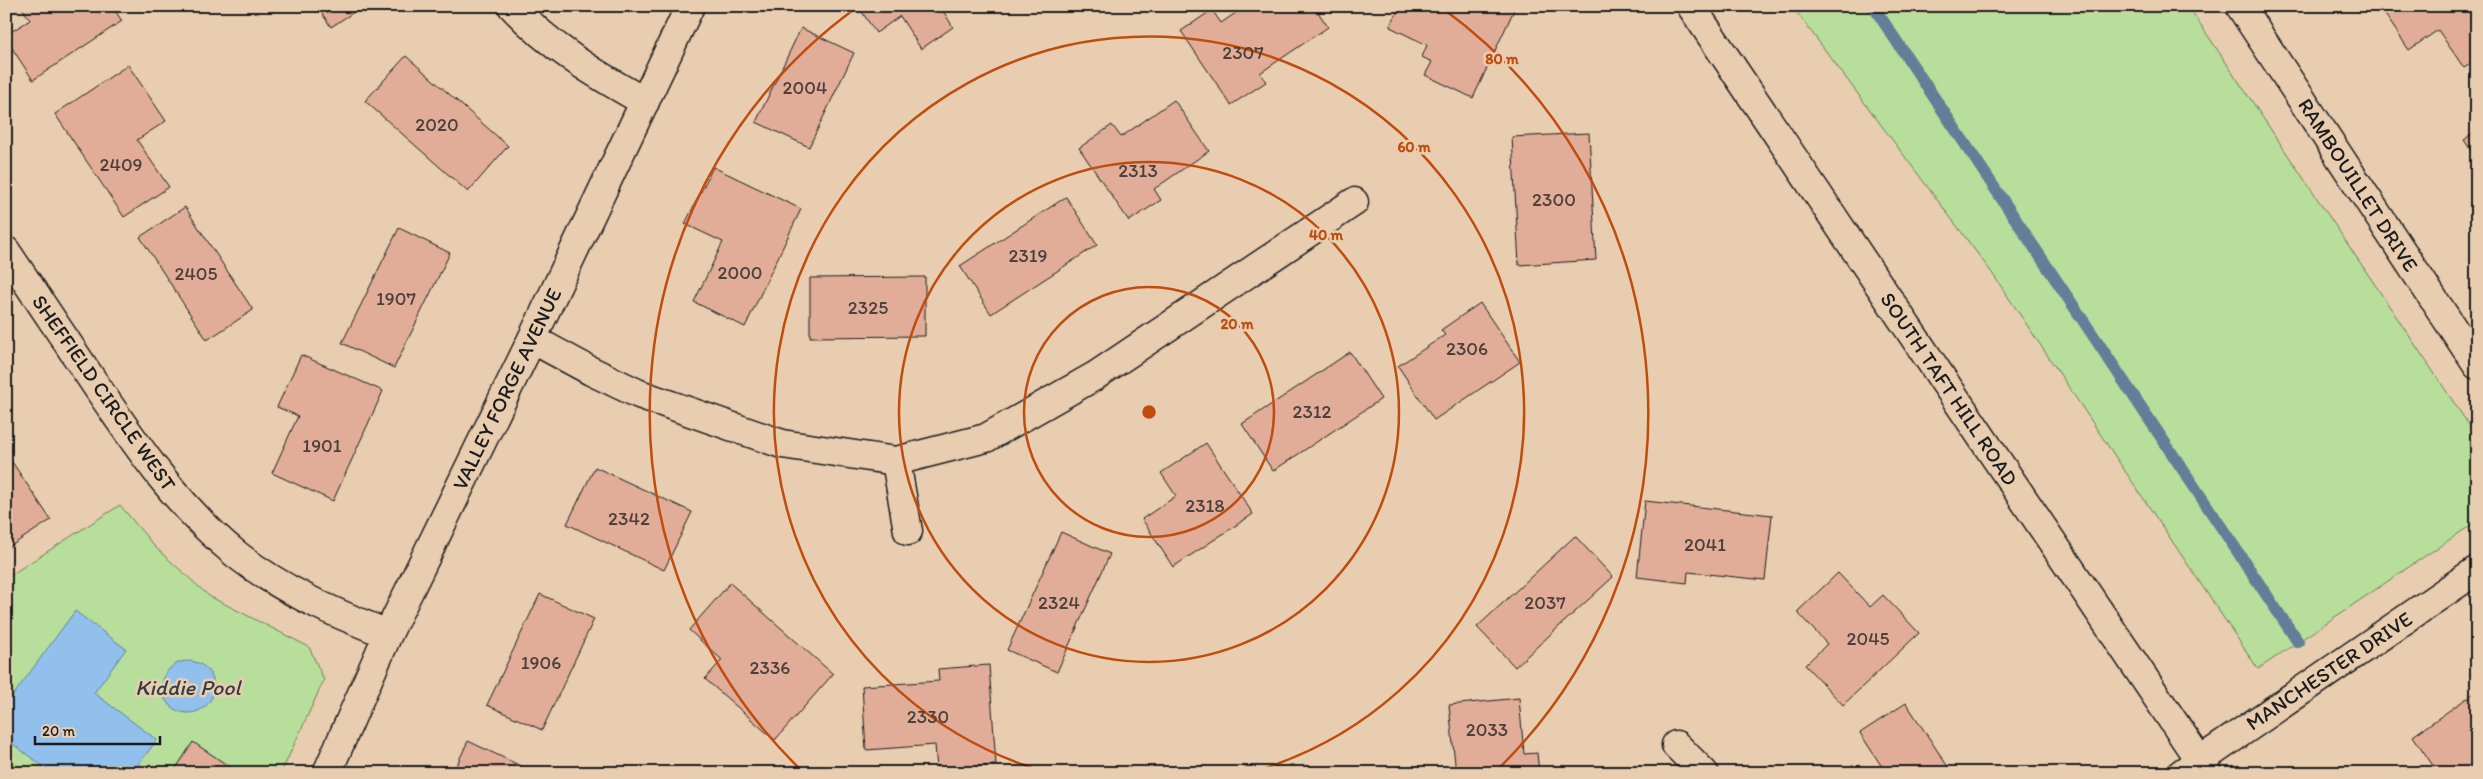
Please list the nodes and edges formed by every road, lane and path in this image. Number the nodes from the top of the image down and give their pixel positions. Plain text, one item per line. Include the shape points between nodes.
1 (512, 6) edge
2 (690, 6) edge
3 (1690, 6) edge
4 (2240, 6) edge
5 (645, 102) junction
6 (1354, 202) dead end
7 (6, 251) edge
8 (532, 339) junction
9 (2477, 364) edge
10 (896, 461) junction
11 (908, 531) dead end
12 (2477, 570) edge
13 (388, 634) junction
14 (1676, 744) dead end
15 (2196, 768) edge
16 (327, 773) edge
17 (1704, 773) edge

1 - 5 street via 534,29 590,71
2 - 5 street, VALLEY FORGE AVENUE
3 - 15 street, SOUTH TAFT HILL ROAD
4 - 9 street, RAMBOUILLET DRIVE
5 - 8 street, VALLEY FORGE AVENUE
6 - 10 street via 1095,376 986,438
7 - 13 street, SHEFFIELD CIRCLE WEST via 145,459 182,504 237,555 285,588 336,615
8 - 10 street via 640,394 782,444
8 - 13 street, VALLEY FORGE AVENUE
10 - 11 street
12 - 15 street, MANCHESTER DRIVE
13 - 16 street, VALLEY FORGE AVENUE
14 - 17 street

